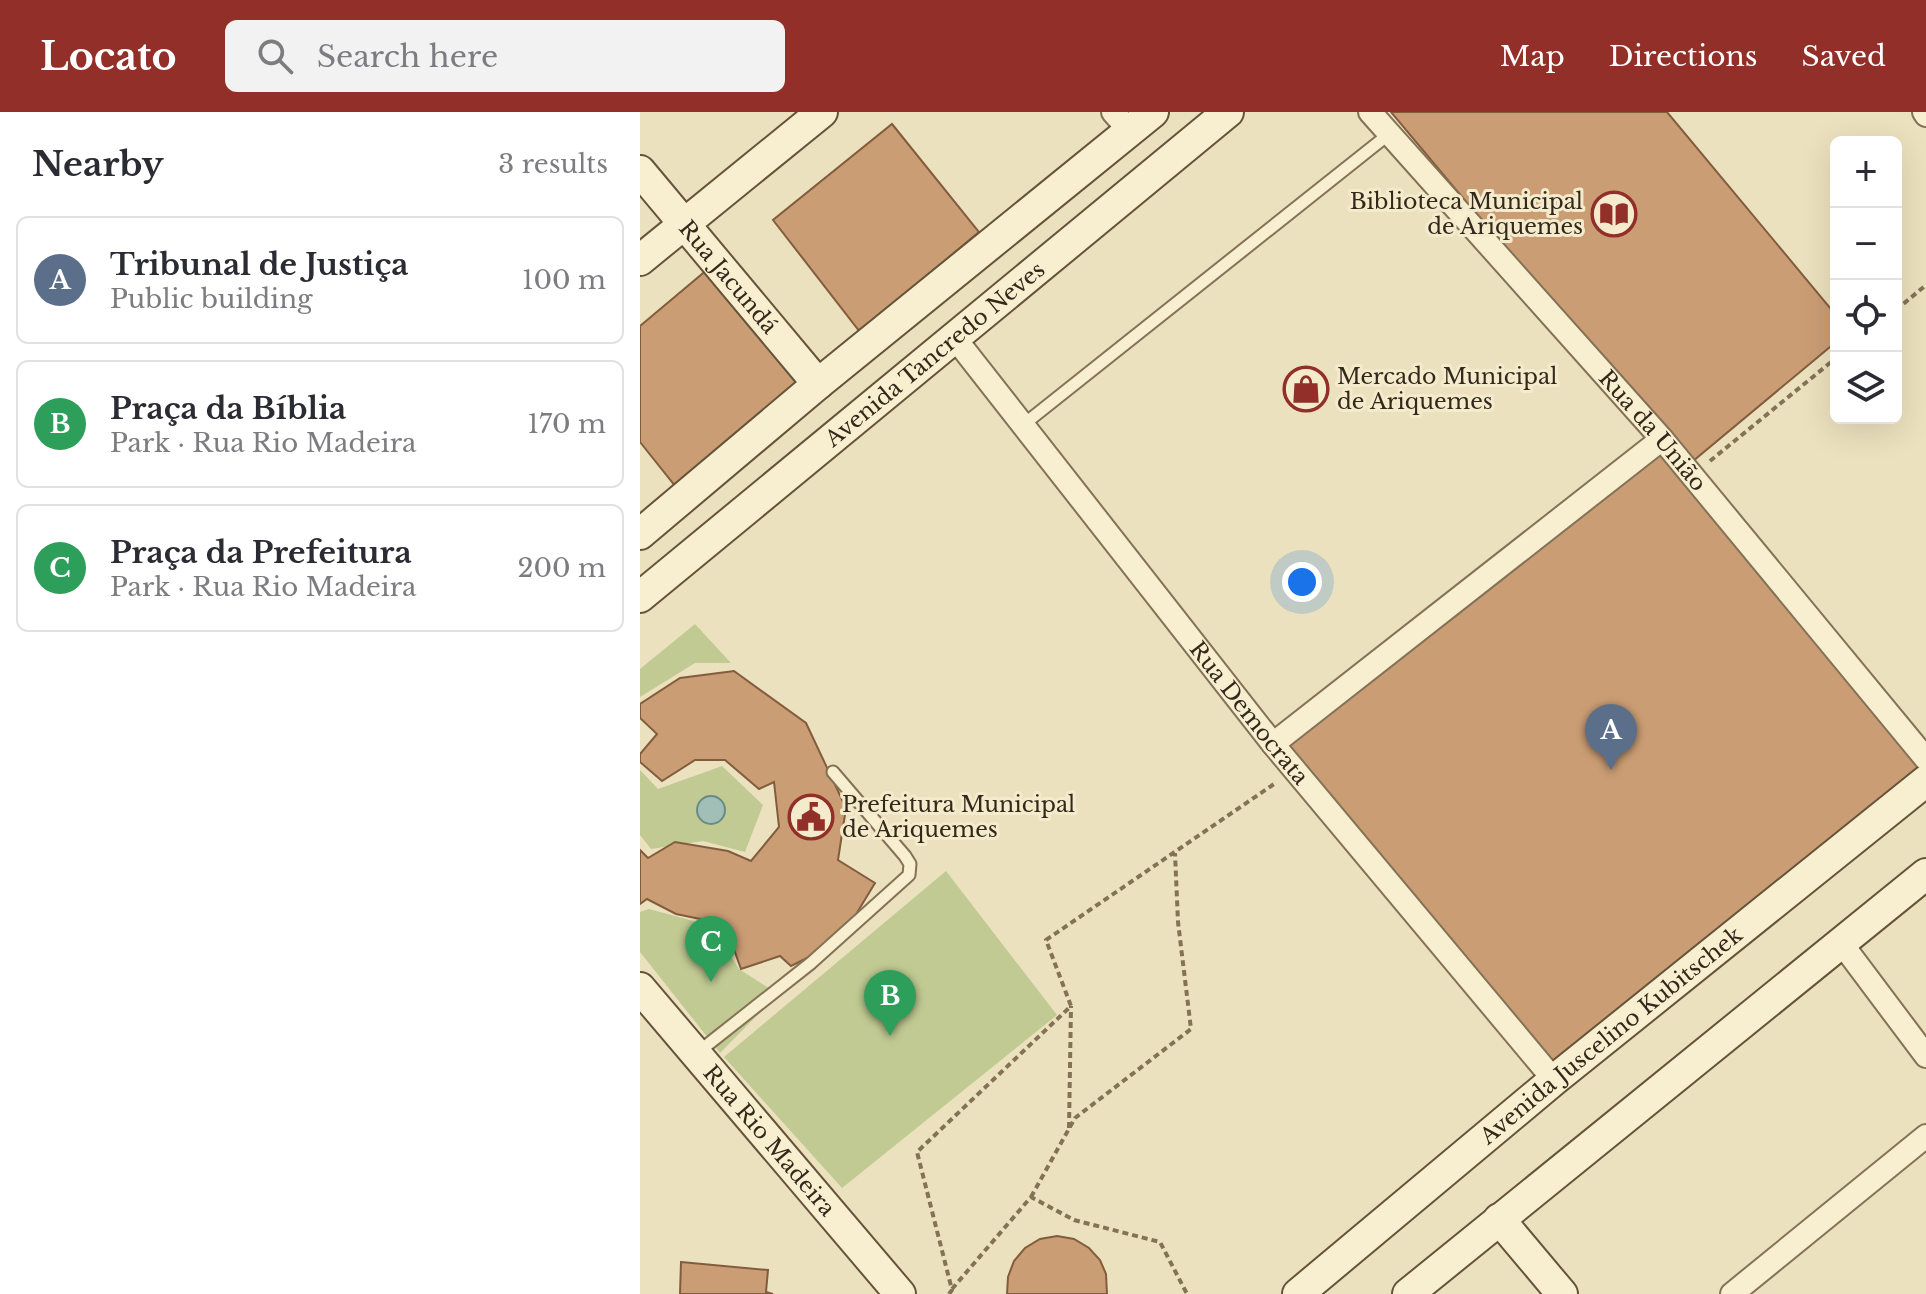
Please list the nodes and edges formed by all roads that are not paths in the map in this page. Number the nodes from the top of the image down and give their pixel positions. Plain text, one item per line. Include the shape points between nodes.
1 (822, 112) edge
2 (1153, 112) edge
3 (1228, 112) edge
4 (1370, 112) edge
5 (1121, 121) edge
6 (1389, 134) junction
7 (640, 171) edge
8 (683, 224) junction
9 (640, 260) edge
10 (954, 337) junction
11 (818, 384) junction
12 (1023, 425) junction
13 (1662, 439) junction
14 (717, 471) junction
15 (745, 508) junction
16 (640, 534) edge
17 (640, 597) edge
18 (1273, 744) junction
19 (1926, 759) edge
20 (833, 772) dead end
21 (1926, 781) edge
22 (1926, 874) edge
23 (1842, 944) junction
24 (640, 988) edge
25 (697, 1053) junction
26 (1926, 1056) edge
27 (1554, 1080) junction
28 (1926, 1136) edge
29 (1499, 1219) junction
30 (900, 1294) edge
31 (1298, 1294) edge
32 (1408, 1294) edge
33 (1562, 1294) edge
34 (1732, 1294) edge

1 - 8 main road
2 - 5 main road
3 - 10 main road, Avenida Tancredo Neves
4 - 6 street, Rua da União
5 - 11 main road
6 - 12 lane
6 - 13 street, Rua da União
7 - 8 main road, Rua Jacundá
8 - 9 main road
8 - 11 main road, Rua Jacundá
10 - 12 street, Rua Democrata
10 - 15 main road, Avenida Tancredo Neves
11 - 14 main road
12 - 18 street, Rua Democrata
13 - 18 street
13 - 19 street, Rua da União
14 - 15 main road
14 - 16 main road
15 - 17 main road, Avenida Tancredo Neves
18 - 27 street, Rua Democrata
20 - 25 lane via 905,856 909,875 811,963
21 - 27 main road, Avenida Juscelino Kubitschek
22 - 23 main road
23 - 26 street
23 - 29 main road
24 - 25 main road, Rua Rio Madeira
25 - 30 main road, Rua Rio Madeira
27 - 31 main road, Avenida Juscelino Kubitschek
28 - 34 street
29 - 32 main road
29 - 33 main road

